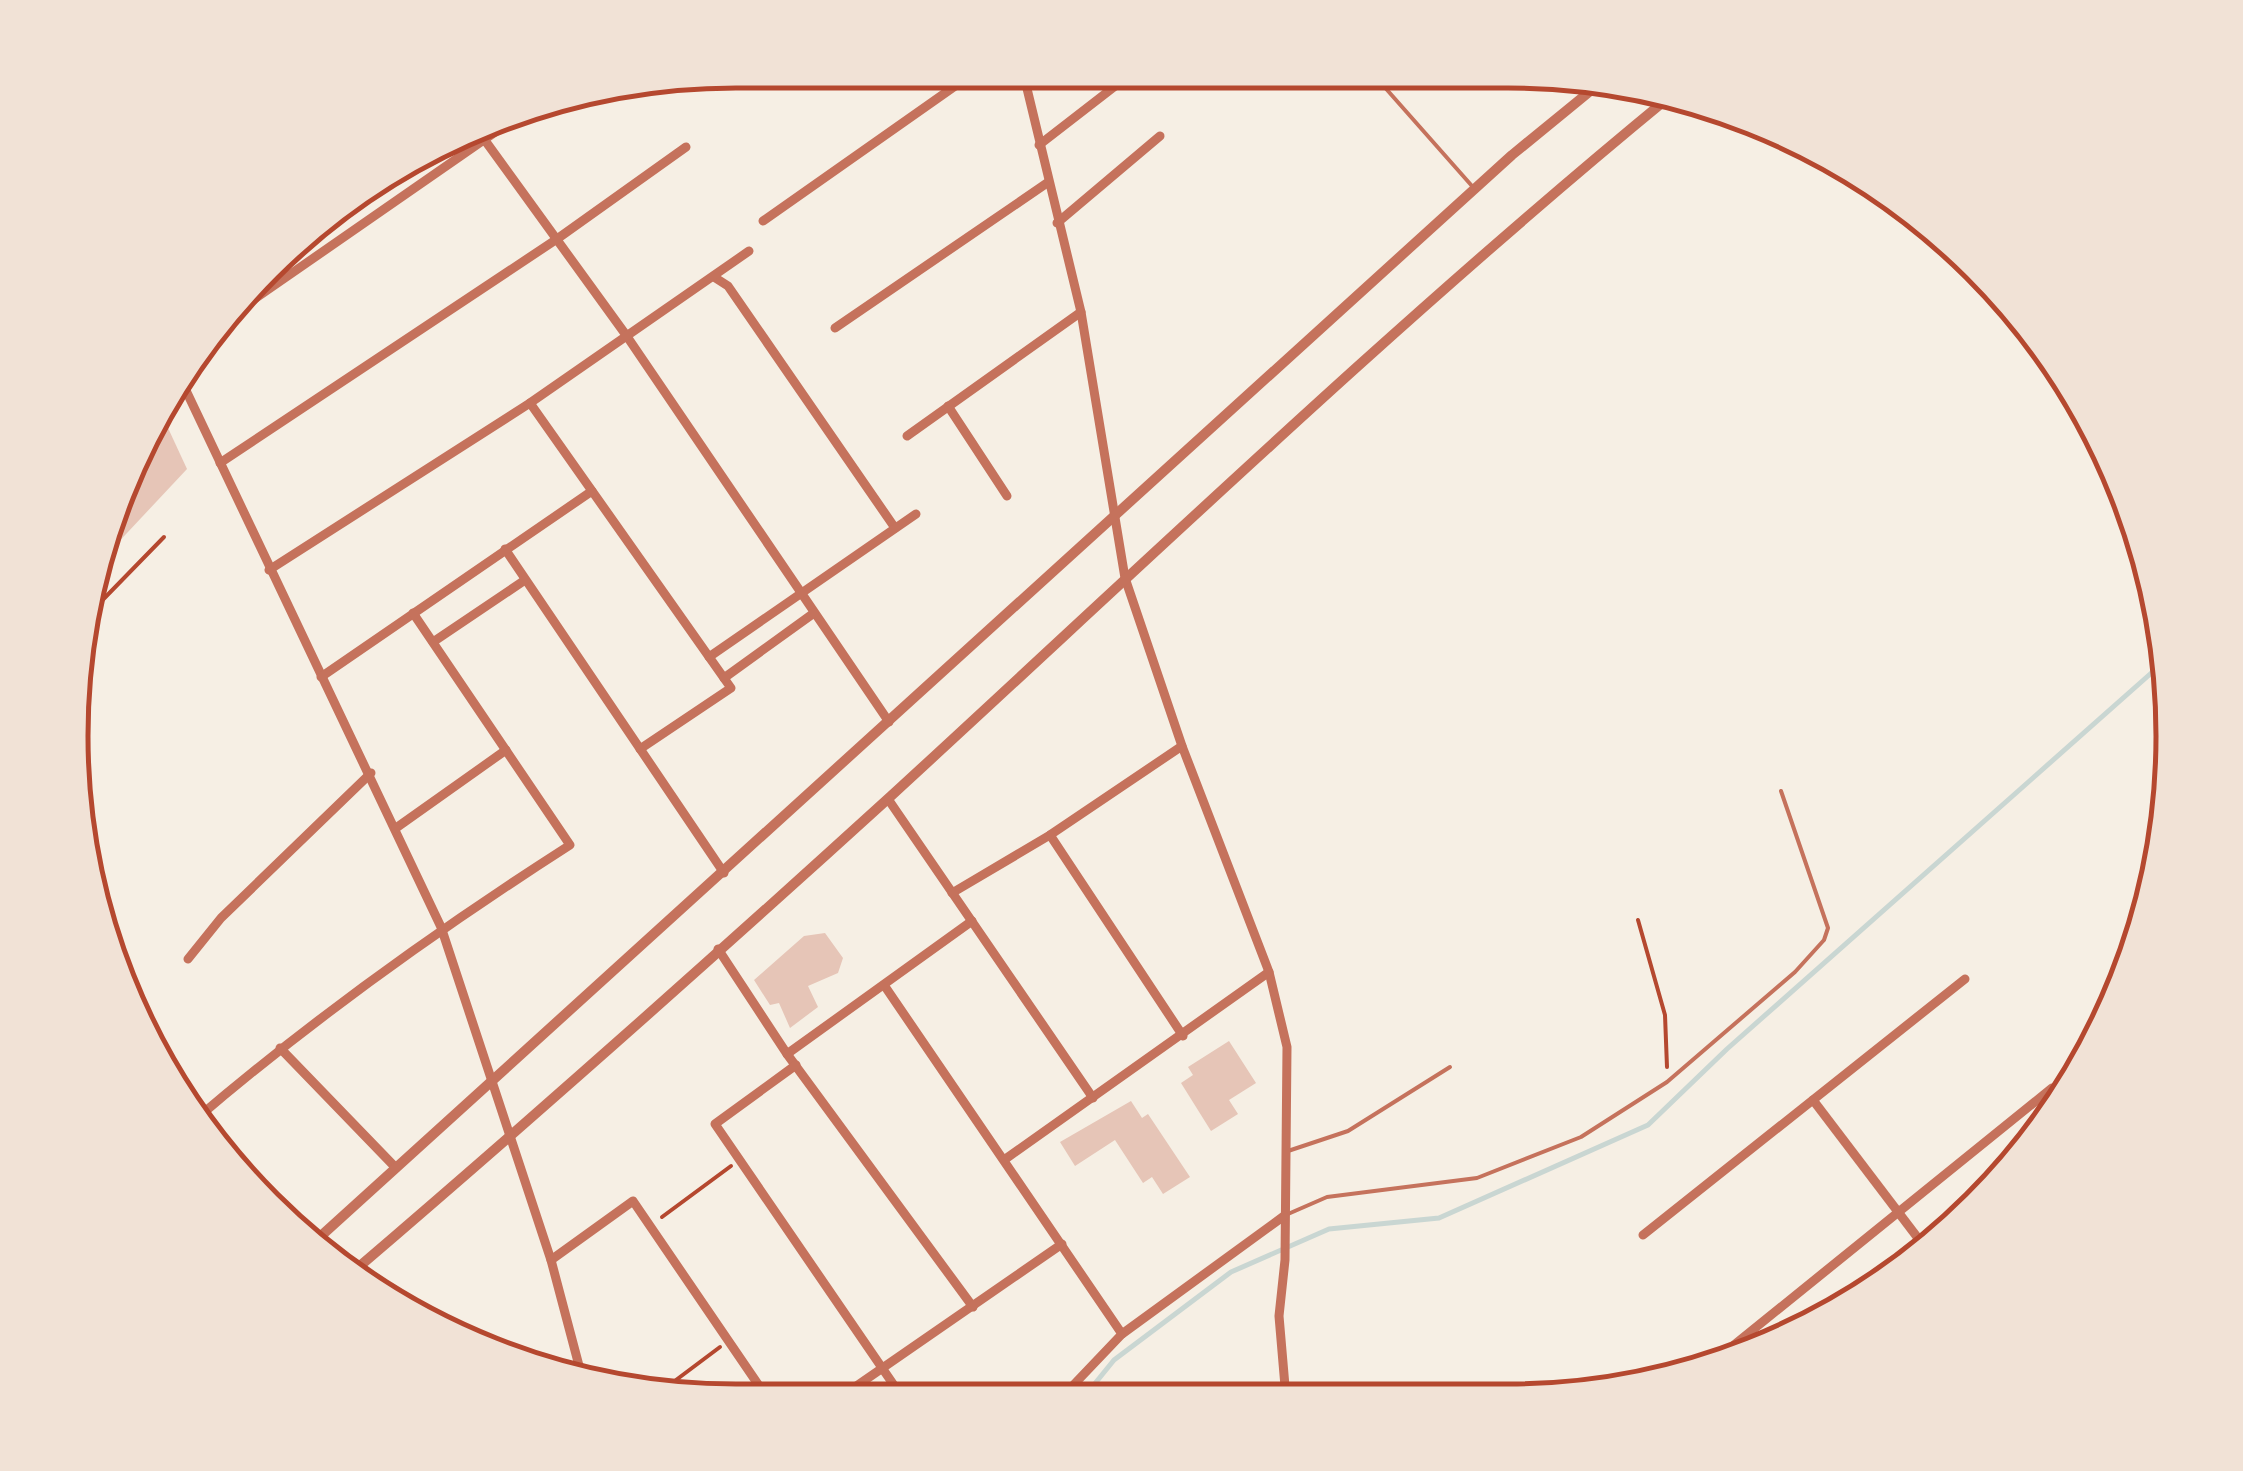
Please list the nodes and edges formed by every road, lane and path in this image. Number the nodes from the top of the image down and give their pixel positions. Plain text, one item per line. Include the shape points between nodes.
1 (951, 88) edge
2 (1027, 88) edge
3 (1113, 88) edge
4 (1385, 88) edge
5 (1589, 93) edge
6 (1658, 106) edge
7 (493, 135) edge
8 (1160, 136) dead end
9 (485, 141) junction
10 (1039, 145) junction
11 (686, 147) dead end
12 (1047, 183) junction
13 (1475, 189) junction
14 (763, 221) dead end
15 (1058, 223) junction
16 (557, 238) junction
17 (749, 251) dead end
18 (714, 277) junction
19 (259, 296) edge
20 (1080, 312) junction
21 (835, 328) dead end
22 (626, 335) junction
23 (186, 392) edge
24 (530, 403) junction
25 (948, 406) junction
26 (907, 436) dead end
27 (220, 463) junction
28 (592, 491) junction
29 (1006, 496) dead end
30 (916, 514) dead end
31 (1114, 517) junction
32 (895, 528) junction
33 (164, 537) dead end
34 (505, 549) junction
35 (269, 570) junction
36 (1126, 578) junction
37 (524, 580) junction
38 (802, 596) junction
39 (102, 601) edge
40 (413, 613) junction
41 (814, 614) junction
42 (433, 642) junction
43 (709, 657) junction
44 (321, 677) junction
45 (724, 678) junction
46 (889, 722) junction
47 (1182, 746) junction
48 (640, 749) junction
49 (506, 750) junction
50 (371, 774) junction
51 (1781, 791) dead end
52 (888, 799) junction
53 (396, 828) junction
54 (1050, 835) junction
55 (724, 872) junction
56 (952, 893) junction
57 (1638, 920) dead end
58 (972, 921) junction
59 (441, 928) junction
60 (718, 949) junction
61 (188, 959) dead end
62 (1269, 972) junction
63 (1966, 979) dead end
64 (884, 985) junction
65 (1183, 1036) junction
66 (280, 1048) junction
67 (787, 1054) junction
68 (796, 1064) junction
69 (1450, 1067) dead end
70 (489, 1082) junction
71 (1667, 1082) junction
72 (2050, 1089) edge
73 (1093, 1098) junction
74 (1813, 1100) junction
75 (207, 1110) edge
76 (509, 1139) junction
77 (1288, 1151) junction
78 (740, 1160) junction
79 (1004, 1160) junction
80 (396, 1168) junction
81 (1896, 1211) junction
82 (1284, 1216) junction
83 (650, 1226) junction
84 (323, 1235) edge
85 (1643, 1235) dead end
86 (1917, 1238) edge
87 (1062, 1244) junction
88 (550, 1260) junction
89 (362, 1265) edge
90 (974, 1307) junction
91 (1122, 1334) junction
92 (1741, 1340) edge
93 (728, 1341) junction
94 (578, 1363) edge
95 (883, 1368) junction
96 (676, 1380) edge
97 (758, 1384) edge
98 (860, 1384) edge
99 (894, 1384) edge
100 (1074, 1384) edge
101 (1285, 1384) edge

1 - 14 street
2 - 10 street
3 - 10 street
4 - 13 lane
5 - 13 street
6 - 36 street via 1548,196
7 - 9 street
8 - 15 street
9 - 16 street
9 - 19 street
10 - 12 street
11 - 16 street
12 - 15 street
12 - 21 street
13 - 31 street
15 - 20 street
16 - 22 street
16 - 27 street
17 - 18 street
18 - 22 street
18 - 32 street via 728,286
20 - 25 street
20 - 31 street
22 - 24 street
22 - 38 street
23 - 27 street
24 - 28 street
24 - 35 street
25 - 26 street
25 - 29 street
27 - 35 street
28 - 34 street
28 - 43 street
30 - 32 street
31 - 36 street
31 - 46 street
32 - 38 street
33 - 39 path
34 - 37 street
34 - 40 street
35 - 44 street
36 - 47 street
36 - 52 street
37 - 42 street
37 - 48 street
38 - 41 street
38 - 43 street
40 - 42 street
40 - 44 street
41 - 45 street
41 - 46 street
42 - 49 street
43 - 45 street
44 - 50 street
45 - 48 street via 731,688
46 - 55 street
47 - 54 street
47 - 62 street
48 - 55 street
49 - 53 street
49 - 59 street via 570,844
50 - 53 street
50 - 61 street via 220,918
51 - 71 lane via 1828,928 1824,940
52 - 56 street
52 - 60 street
53 - 59 street
54 - 56 street
54 - 65 street
55 - 70 street
56 - 58 street
57 - 71 path via 1665,1015
58 - 64 street
58 - 73 street
59 - 66 street
59 - 70 street
60 - 67 street
60 - 76 street
62 - 65 street
62 - 77 street via 1287,1047
63 - 74 street
64 - 67 street
64 - 79 street
65 - 73 street
66 - 75 street
66 - 80 street
67 - 68 street
68 - 78 street via 716,1124
68 - 90 street
69 - 77 lane via 1348,1130
70 - 76 street
70 - 80 street
71 - 82 lane via 1581,1137 1476,1178 1328,1197
72 - 81 street
73 - 79 street
74 - 81 street
74 - 85 street
76 - 88 street
76 - 89 street
77 - 82 street
78 - 83 path
78 - 95 street
79 - 87 street
80 - 84 street
81 - 86 street
81 - 92 street
82 - 91 street
82 - 101 street via 1279,1316
83 - 88 street via 633,1201
83 - 93 street
87 - 90 street
87 - 91 street
88 - 94 street
90 - 95 street
91 - 100 street
93 - 96 path
93 - 97 street
95 - 98 street
95 - 99 street

